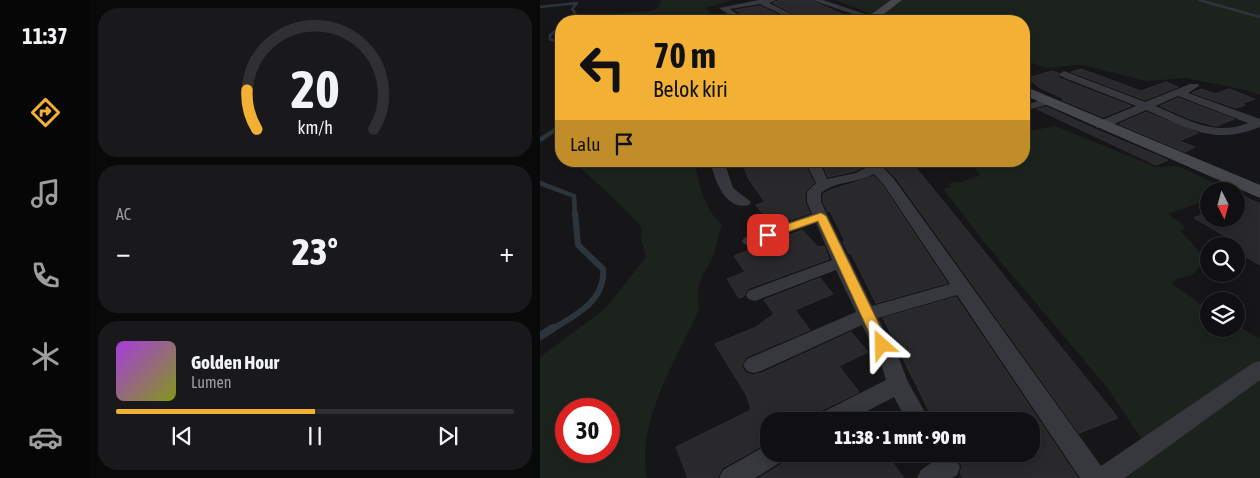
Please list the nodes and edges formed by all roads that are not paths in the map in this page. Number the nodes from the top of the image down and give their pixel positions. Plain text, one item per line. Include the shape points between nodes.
1 (772, 0) edge
2 (816, 0) edge
3 (897, 0) edge
4 (762, 2) junction
5 (734, 15) edge
6 (789, 15) edge
7 (861, 15) edge
8 (881, 15) edge
9 (1064, 74) dead end
10 (1194, 86) dead end
11 (1030, 93) edge
12 (1179, 93) junction
13 (1050, 101) junction
14 (1030, 106) edge
15 (1146, 106) junction
16 (1259, 123) edge
17 (1101, 125) junction
18 (719, 167) edge
19 (815, 167) edge
20 (873, 167) edge
21 (878, 167) edge
22 (823, 184) junction
23 (1260, 192) edge
24 (744, 202) dead end
25 (821, 216) junction
26 (750, 241) dead end
27 (842, 262) junction
28 (962, 287) junction
29 (755, 295) dead end
30 (868, 314) junction
31 (754, 365) dead end
32 (1260, 369) edge
33 (898, 384) junction
34 (844, 412) edge
35 (914, 412) edge
36 (760, 461) edge
37 (732, 478) edge
38 (1095, 478) edge
39 (1104, 478) edge

1 - 4 street
2 - 7 street
3 - 8 street
4 - 5 street via 723,8
4 - 6 street
9 - 15 street
10 - 12 street
11 - 13 street
12 - 15 street
12 - 16 street
13 - 14 street
13 - 17 street
15 - 16 street via 1210,132 1230,134
15 - 17 street
17 - 23 street
18 - 24 street via 730,196
19 - 22 street
20 - 22 street via 860,176
21 - 28 street
22 - 25 street via 814,192 814,202
25 - 26 street
25 - 27 street
27 - 29 street
27 - 30 street
28 - 30 street
28 - 38 street
30 - 31 street
30 - 33 street
32 - 39 street
33 - 34 street
33 - 35 street
36 - 37 street

